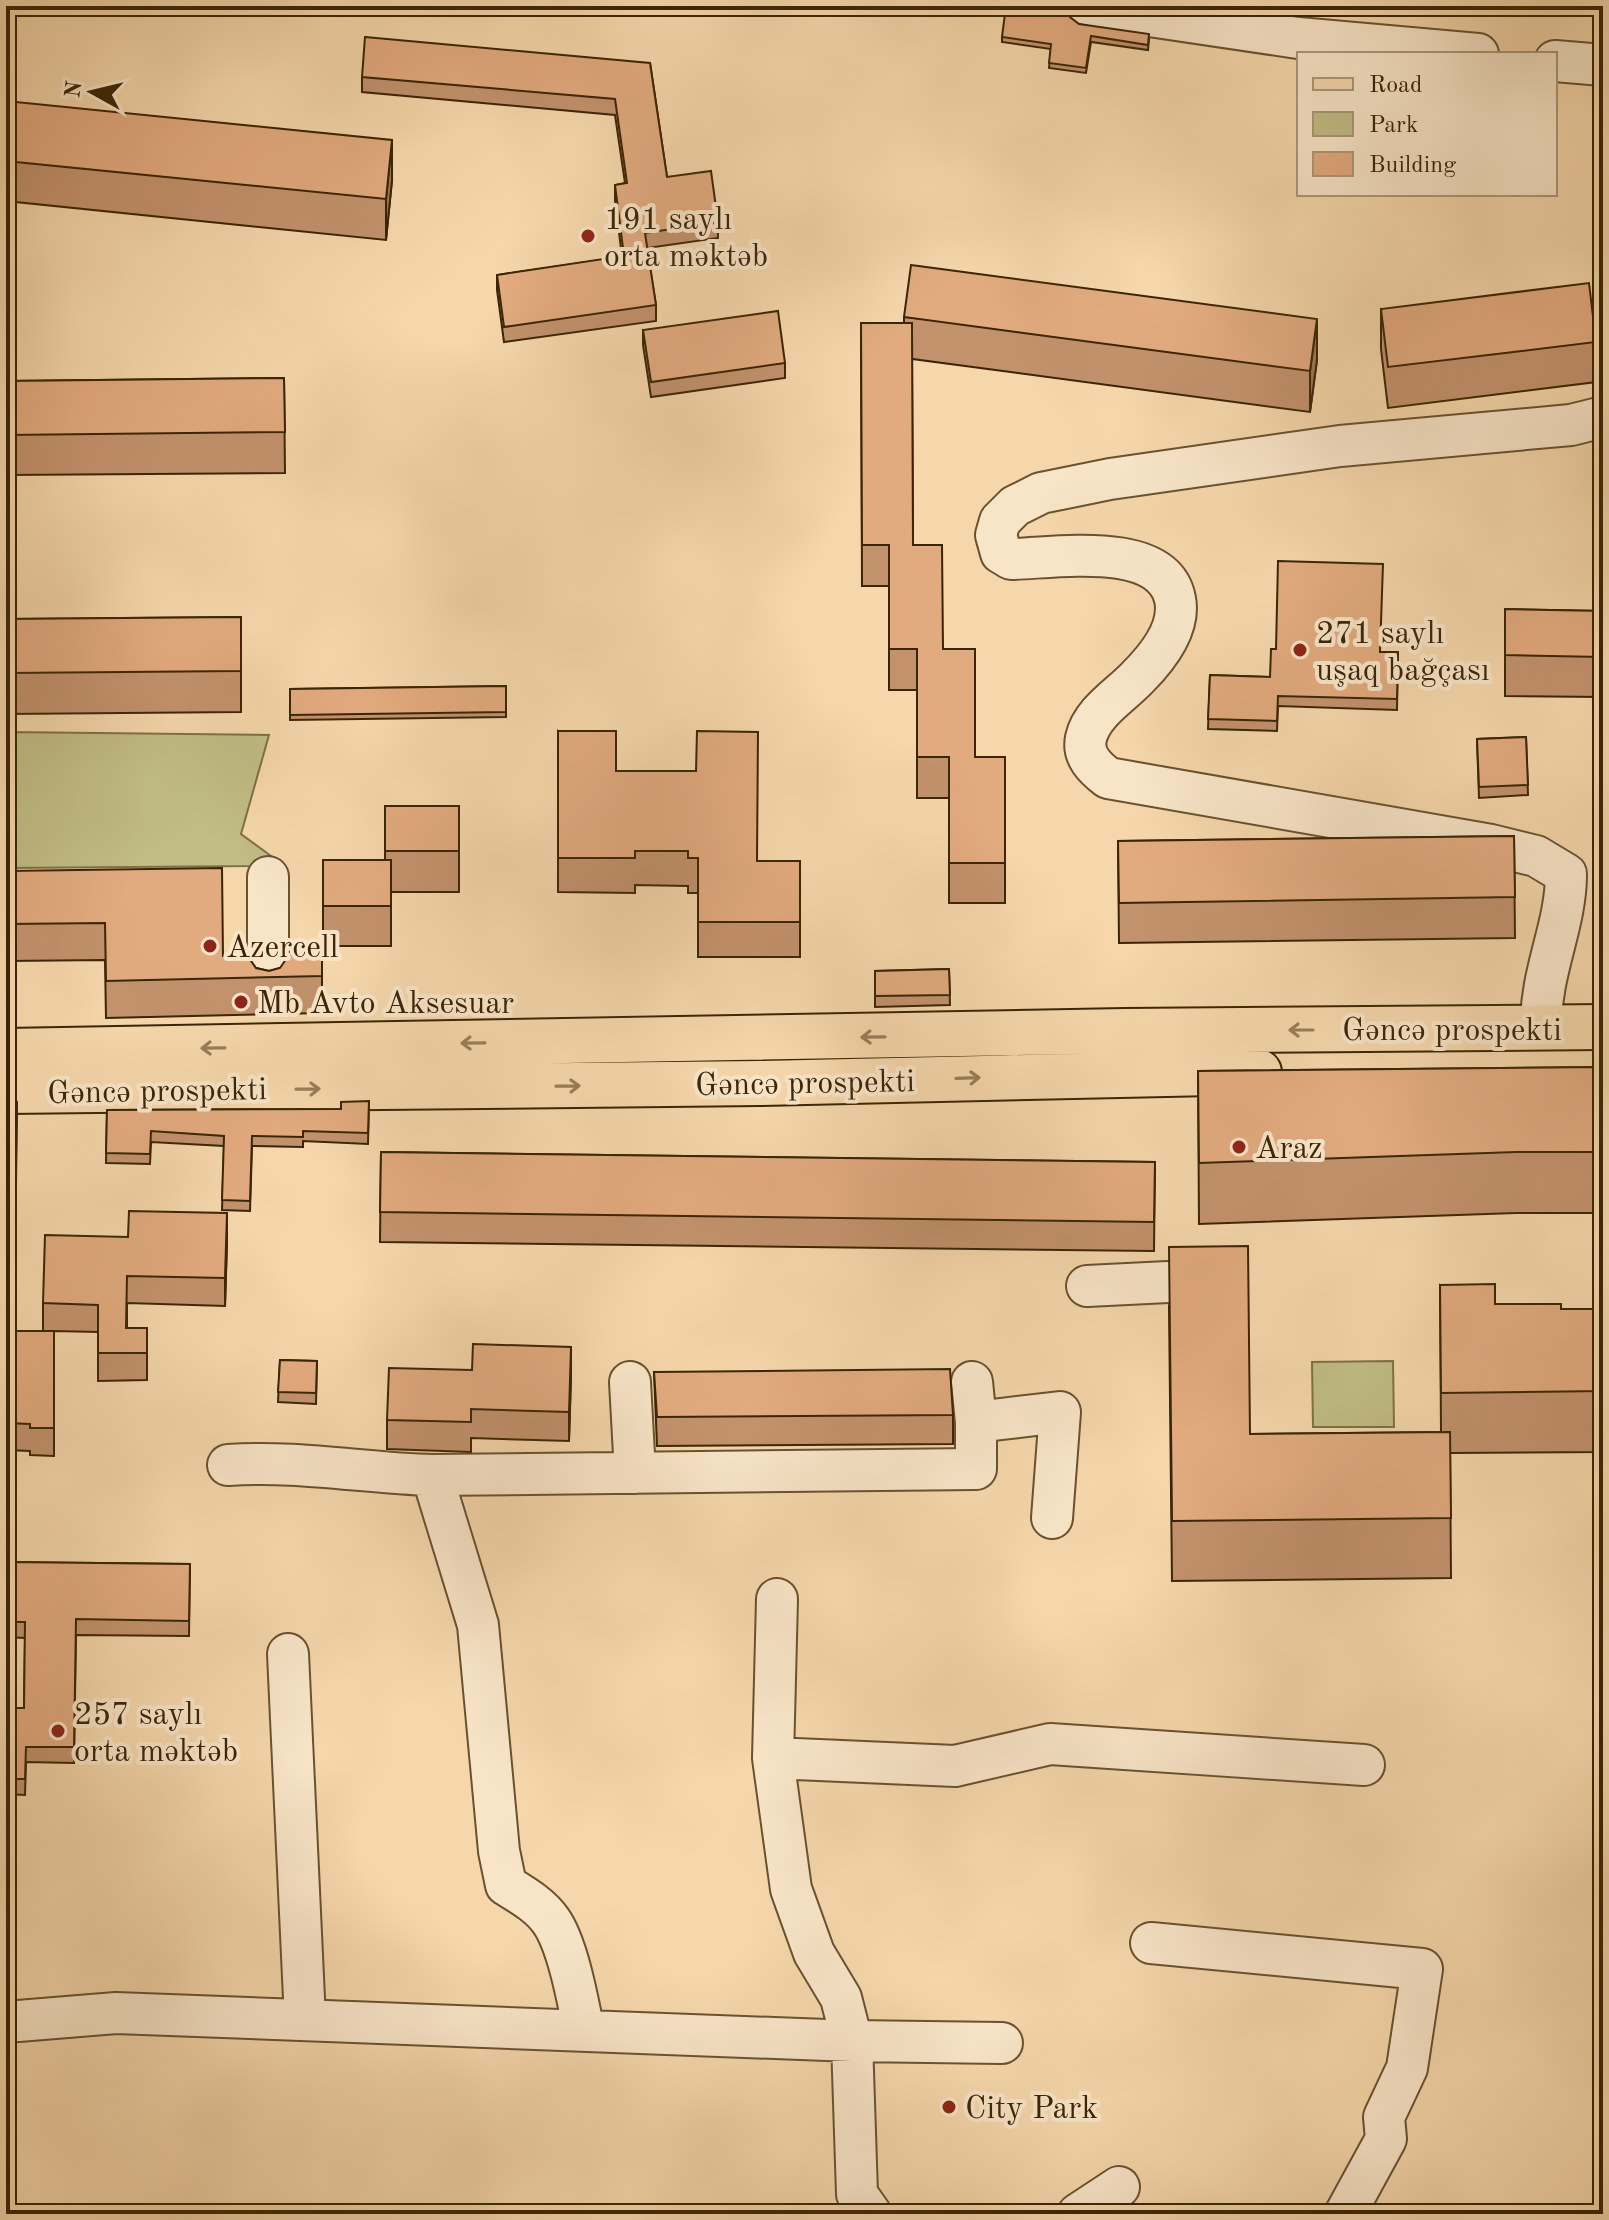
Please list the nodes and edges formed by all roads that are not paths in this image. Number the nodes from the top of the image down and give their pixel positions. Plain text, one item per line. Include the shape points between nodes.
1 (1082, 6) edge
2 (1456, 52) edge
3 (1557, 61) edge
4 (1603, 65) edge
5 (1603, 417) edge
6 (268, 877) dead end
7 (268, 985) dead end
8 (1603, 1027) edge
9 (1541, 1029) junction
10 (6, 1051) edge
11 (1124, 1052) junction
12 (1302, 1072) edge
13 (6, 1091) edge
14 (1168, 1282) edge
15 (1087, 1286) dead end
16 (630, 1382) dead end
17 (972, 1382) dead end
18 (976, 1422) junction
19 (228, 1465) dead end
20 (635, 1473) junction
21 (432, 1475) junction
22 (1052, 1518) dead end
23 (777, 1599) dead end
24 (288, 1654) dead end
25 (773, 1758) junction
26 (1364, 1765) dead end
27 (1151, 1943) dead end
28 (305, 2020) junction
29 (6, 2022) edge
30 (584, 2031) junction
31 (852, 2041) junction
32 (1002, 2043) dead end
33 (1119, 2187) dead end
34 (871, 2214) edge
35 (1078, 2214) edge
36 (1345, 2214) edge

1 - 2 street via 1298,38
3 - 4 street
5 - 9 street via 1571,425 1340,446 1110,479 1041,493 1015,506 1000,521 996,535 1001,553 1011,559 1120,557 1143,562 1172,585 1174,628 1140,676 1091,724 1085,740 1094,767 1108,778 1491,845 1536,856 1566,874 1566,898 1542,986
6 - 7 street
8 - 9 main road, Gəncə prospekti
9 -> 11 main road, Gəncə prospekti
11 -> 10 main road, Gəncə prospekti
11 - 12 main road, Gəncə prospekti
13 -> 11 main road, Gəncə prospekti via 760,1083
14 - 15 street
16 - 20 street
17 - 18 street
18 - 20 street via 976,1469
18 - 22 street via 1060,1412
19 - 21 street via 271,1462
20 - 21 street
21 - 30 street via 478,1625 506,1885 552,1922
23 - 25 street
24 - 28 street
25 - 26 street via 955,1766 1050,1744
25 - 31 street via 791,1889 814,1953 841,1998
27 - 36 street via 1422,1969 1407,2068 1384,2117 1386,2139
28 - 29 street via 116,2013
28 - 30 street
30 - 31 street
31 - 32 street
31 - 34 street via 857,2194
33 - 35 street

